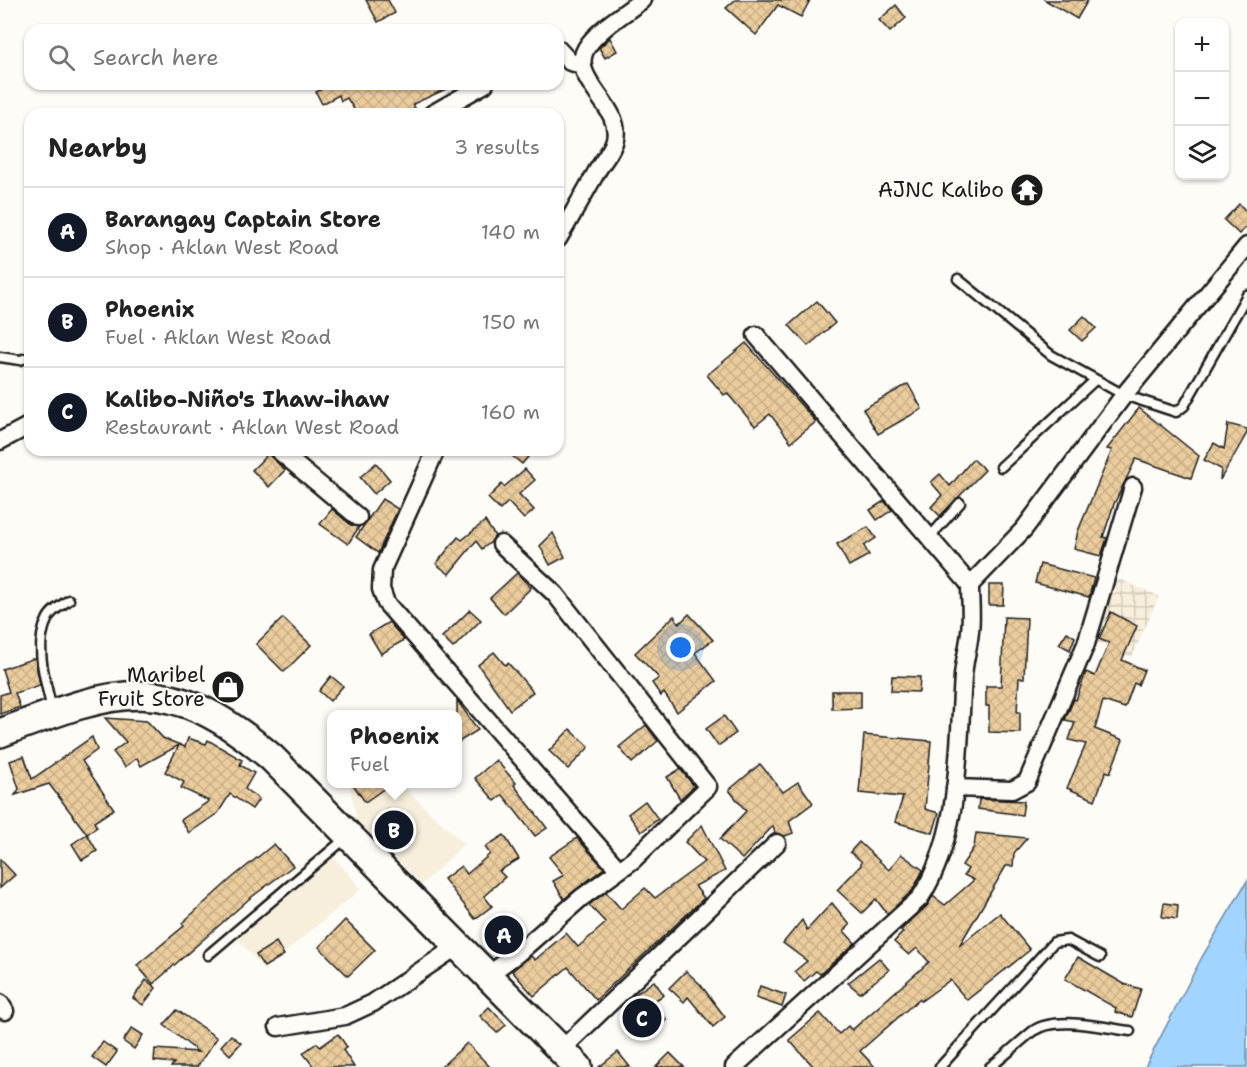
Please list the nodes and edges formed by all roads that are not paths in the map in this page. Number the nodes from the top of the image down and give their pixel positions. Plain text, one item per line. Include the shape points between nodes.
1 (642, 0) edge
2 (564, 56) edge
3 (583, 65) junction
4 (474, 90) edge
5 (443, 108) edge
6 (564, 229) edge
7 (1247, 246) edge
8 (958, 279) dead end
9 (1247, 295) edge
10 (756, 335) dead end
11 (0, 357) edge
12 (24, 359) edge
13 (1095, 380) junction
14 (1124, 395) junction
15 (24, 428) edge
16 (0, 441) edge
17 (285, 456) edge
18 (433, 456) edge
19 (1000, 467) dead end
20 (1133, 487) dead end
21 (960, 503) dead end
22 (358, 517) dead end
23 (928, 539) junction
24 (501, 544) dead end
25 (970, 585) junction
26 (69, 600) dead end
27 (52, 713) junction
28 (0, 733) edge
29 (955, 788) junction
30 (342, 827) junction
31 (777, 843) dead end
32 (619, 870) junction
33 (459, 945) junction
34 (208, 955) dead end
35 (1100, 957) dead end
36 (488, 975) junction
37 (278, 1027) dead end
38 (1130, 1031) dead end
39 (570, 1058) edge
40 (734, 1067) edge
41 (940, 1067) edge
42 (990, 1067) edge

1 - 3 street via 587,46
2 - 3 street via 570,62
3 - 6 street via 588,84 614,118 615,141
4 - 5 street
7 - 14 street
8 - 13 lane via 1051,356
9 - 14 lane via 1181,410 1168,411
10 - 23 street
11 - 12 lane
13 - 14 lane
13 - 19 lane
14 - 25 street via 1024,529
15 - 16 street
17 - 22 street
18 - 32 street via 382,570 381,589 386,603
20 - 29 street via 1090,636 1027,782 1012,790
21 - 23 lane
23 - 25 street
24 - 32 street via 555,594 708,788
25 - 29 street via 970,631 963,667
26 - 27 lane via 48,616 41,636
27 - 28 main road
27 - 30 main road via 102,698 153,695 183,702 224,721 272,758
29 - 40 street via 947,834 931,880 920,898
30 - 33 main road
30 - 34 lane
31 - 39 street
32 - 36 street
33 - 36 main road
33 - 37 street via 373,1003 345,1016
35 - 41 lane via 1068,940 1054,942
36 - 39 main road
38 - 42 lane via 1048,1024

